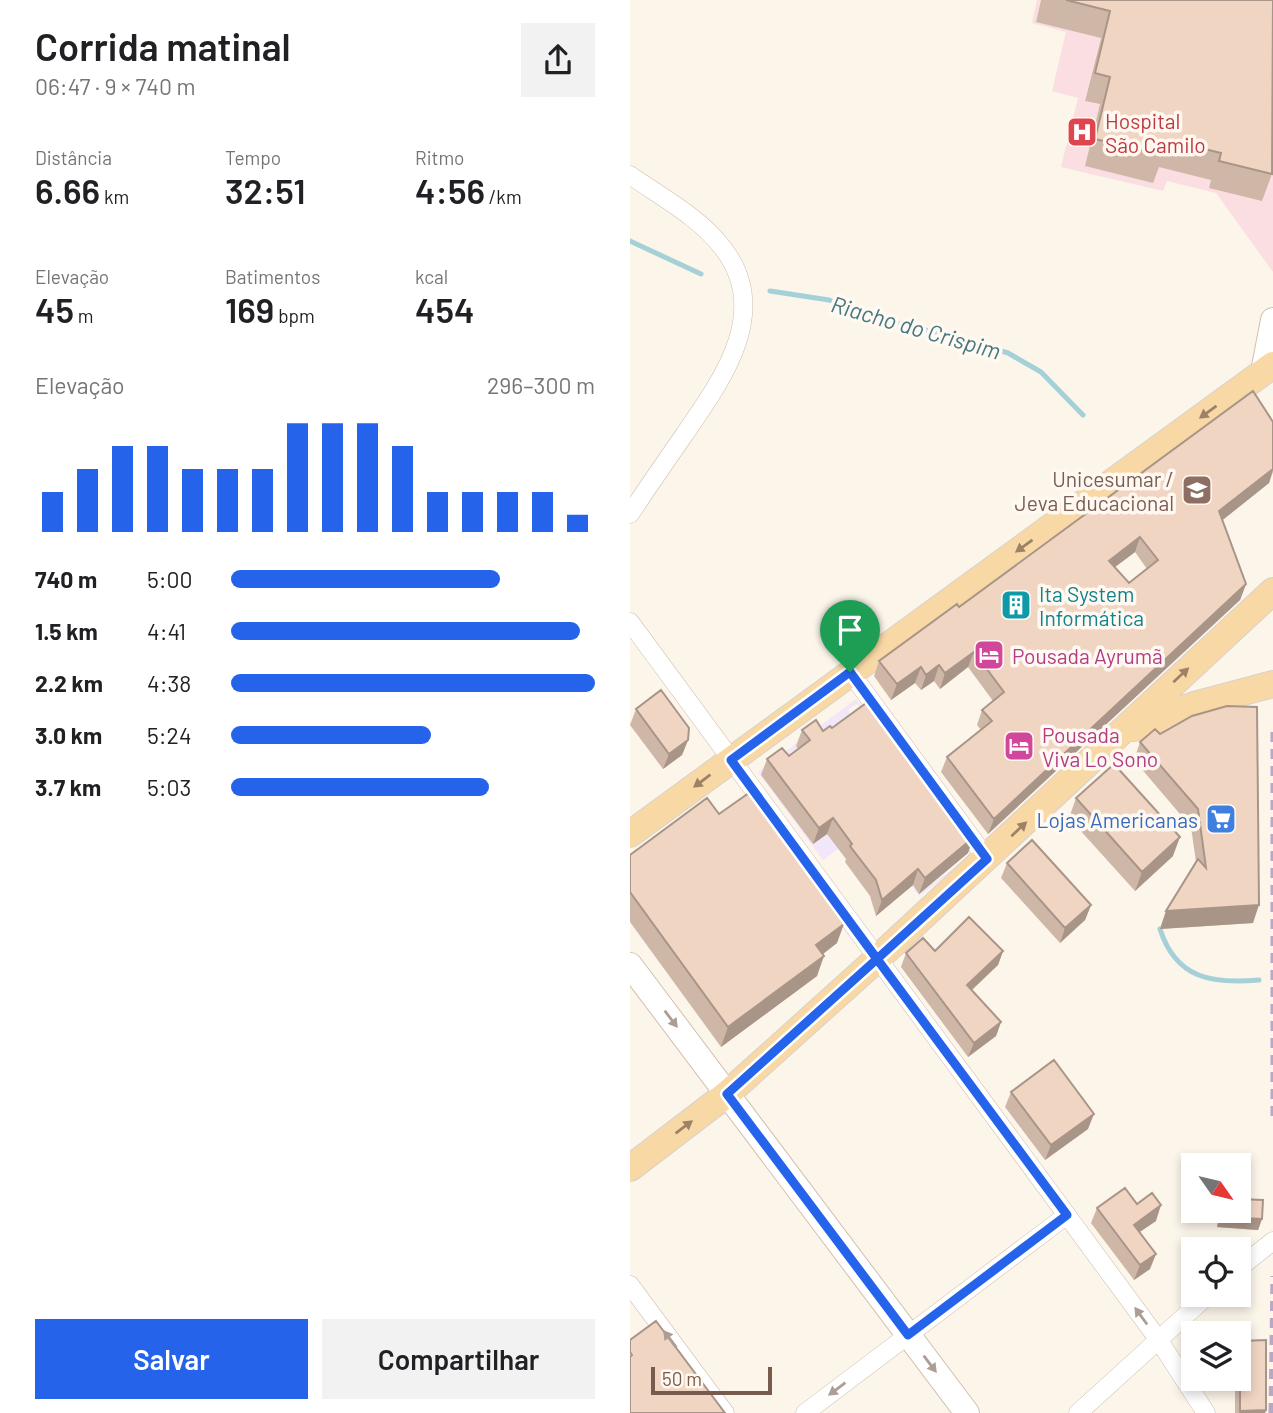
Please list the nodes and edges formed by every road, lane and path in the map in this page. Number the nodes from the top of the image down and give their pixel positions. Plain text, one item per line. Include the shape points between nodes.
1 (630, 175) edge
2 (1273, 320) edge
3 (1268, 368) edge
4 (630, 514) edge
5 (1273, 591) edge
6 (630, 622) edge
7 (850, 672) junction
8 (1273, 684) edge
9 (1114, 739) junction
10 (731, 760) junction
11 (630, 834) edge
12 (987, 859) junction
13 (877, 959) junction
14 (630, 965) edge
15 (727, 1094) junction
16 (630, 1168) edge
17 (1067, 1215) junction
18 (1273, 1241) edge
19 (1251, 1258) edge
20 (630, 1285) edge
21 (1194, 1307) edge
22 (908, 1335) junction
23 (1158, 1339) junction
24 (725, 1413) edge
25 (805, 1413) edge
26 (967, 1413) edge
27 (1078, 1413) edge
28 (1206, 1413) edge

1 - 4 street via 717,240 732,260 740,282 743,316 727,369
2 - 3 street
3 -> 7 main road
9 -> 5 main road
6 - 10 street
7 - 10 main road
7 - 12 street
8 - 9 main road via 1174,711
12 -> 9 main road
10 -> 11 main road
10 - 13 street
12 - 13 main road
13 - 15 main road
13 - 17 street
14 -> 15 street
16 -> 15 main road
15 - 22 street
17 - 22 street
23 -> 17 street
18 - 19 street
24 -> 20 street
21 - 23 street
22 -> 25 street
22 -> 26 street
23 - 27 street
23 - 28 street

